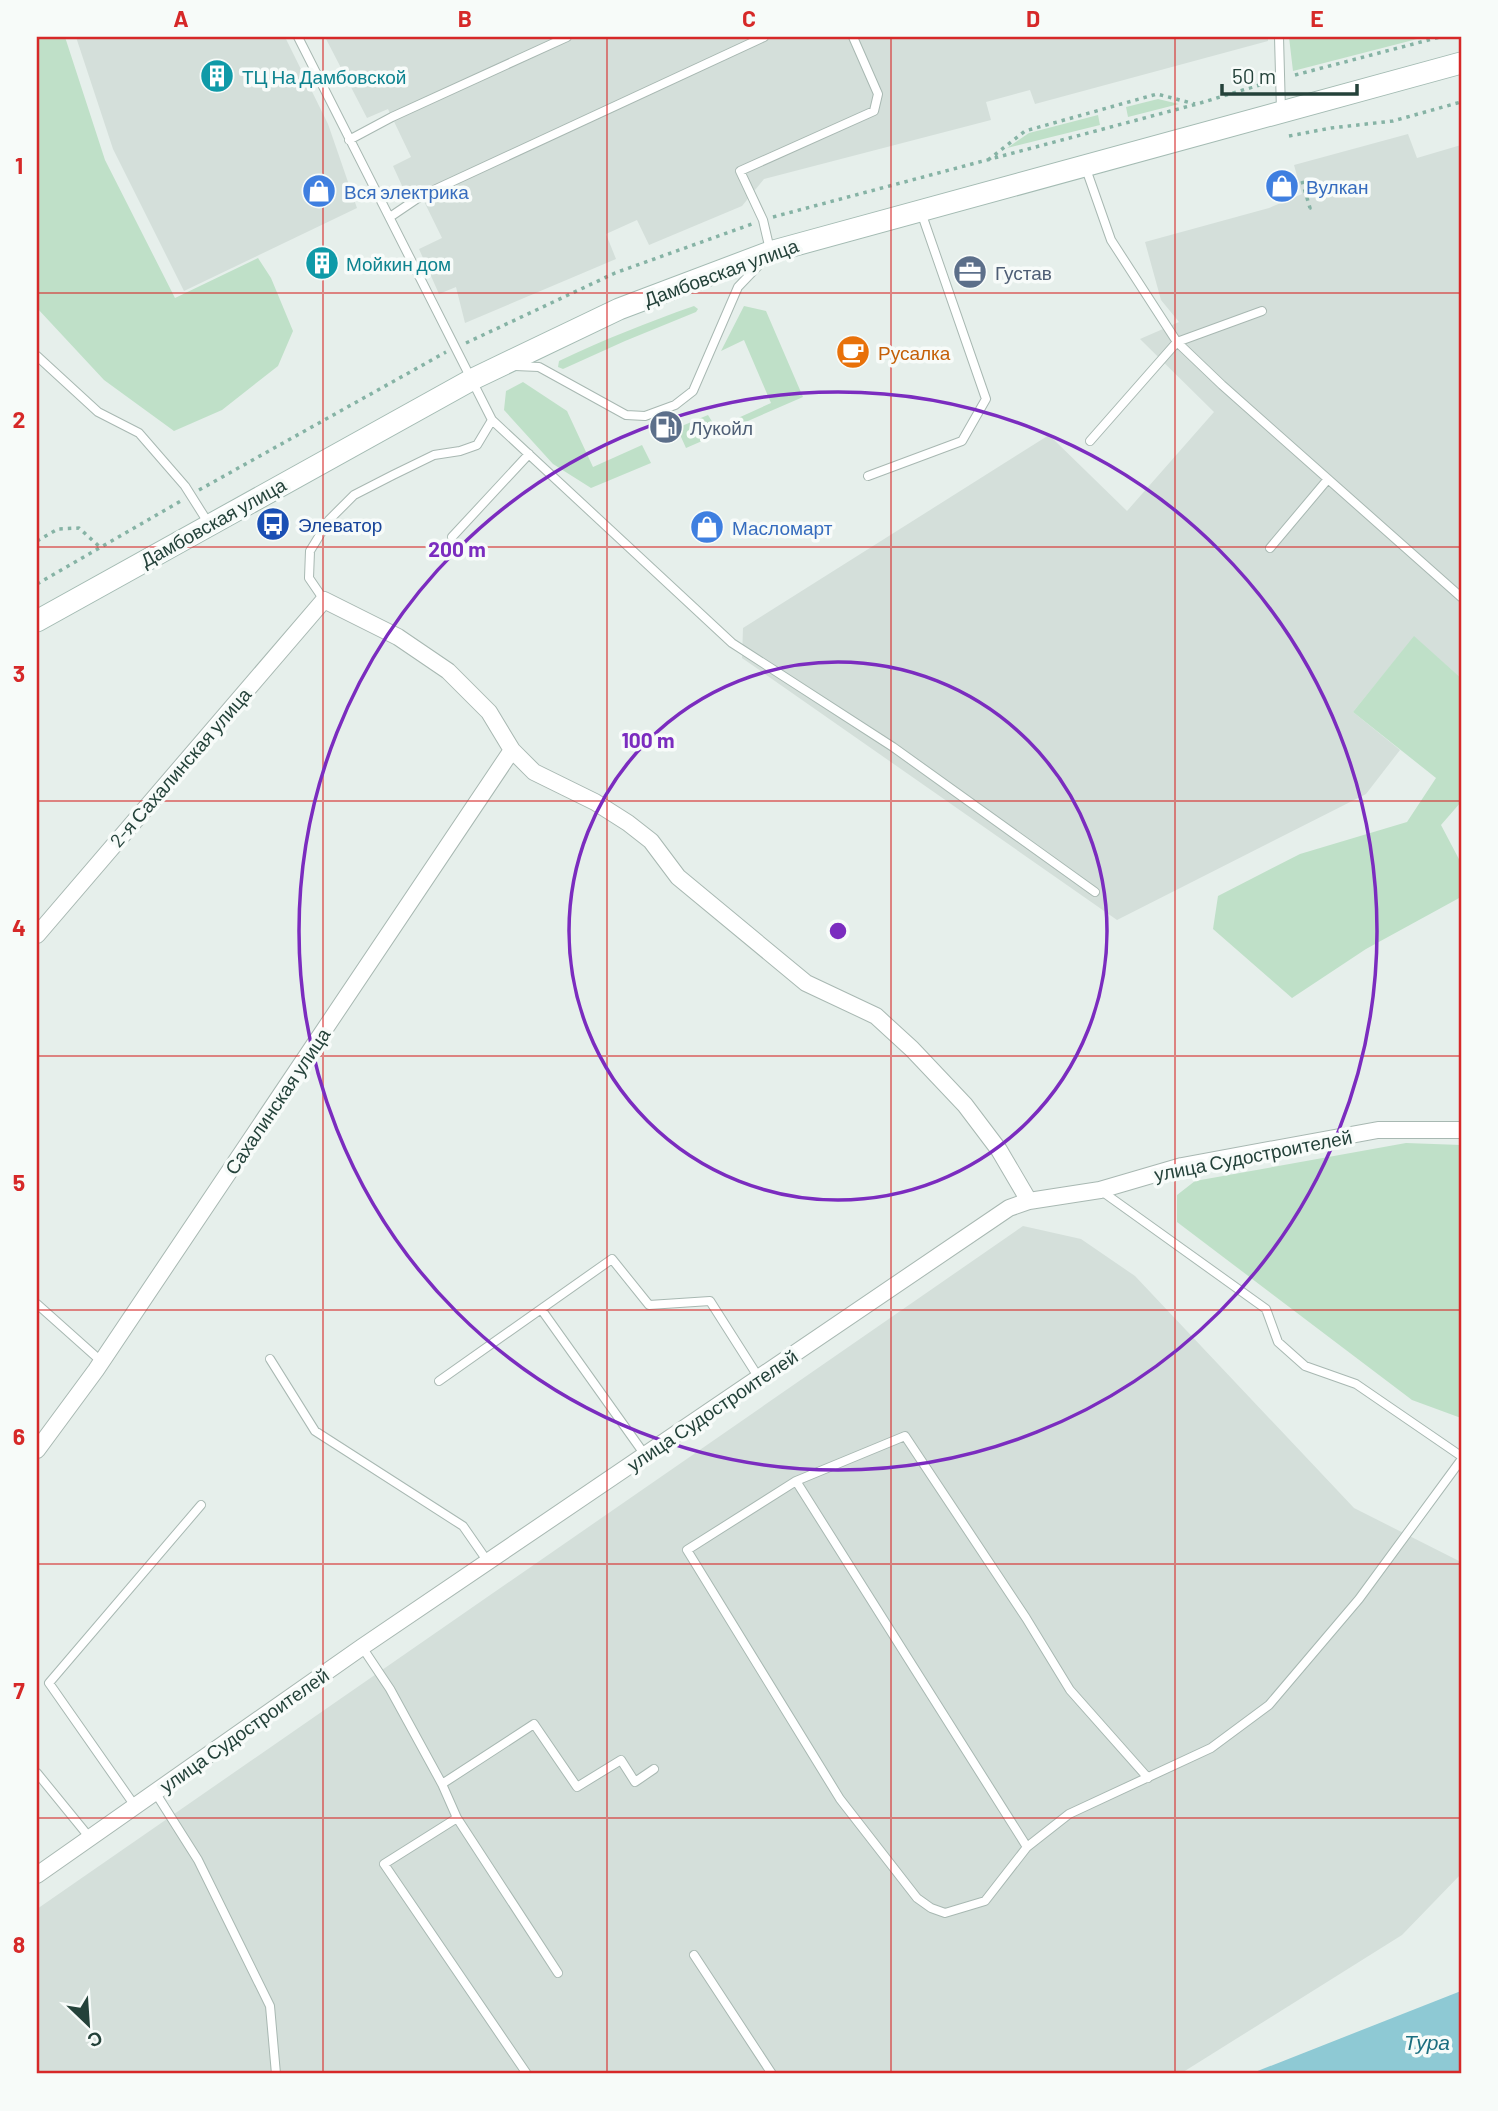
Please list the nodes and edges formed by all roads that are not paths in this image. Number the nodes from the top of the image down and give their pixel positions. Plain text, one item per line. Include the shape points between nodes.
1 (298, 37) edge
2 (567, 37) edge
3 (764, 37) edge
4 (853, 37) edge
5 (1279, 37) edge
6 (1461, 63) edge
7 (1281, 113) junction
8 (349, 140) junction
9 (1084, 166) junction
10 (920, 210) junction
11 (390, 217) junction
12 (771, 252) junction
13 (1262, 311) dead end
14 (1177, 342) junction
15 (37, 356) edge
16 (501, 365) junction
17 (472, 379) junction
18 (492, 420) junction
19 (1090, 441) dead end
20 (529, 454) junction
21 (868, 476) dead end
22 (1328, 479) junction
23 (209, 524) junction
24 (452, 537) dead end
25 (1270, 548) dead end
26 (1461, 597) edge
27 (324, 600) junction
28 (37, 621) edge
29 (512, 750) junction
30 (1095, 892) dead end
31 (37, 934) edge
32 (1461, 1130) edge
33 (1100, 1190) junction
34 (1029, 1201) junction
35 (37, 1304) edge
36 (541, 1309) junction
37 (270, 1359) dead end
38 (102, 1362) junction
39 (759, 1378) junction
40 (439, 1381) dead end
41 (37, 1450) edge
42 (645, 1455) junction
43 (1461, 1458) edge
44 (796, 1481) junction
45 (201, 1505) dead end
46 (488, 1562) junction
47 (362, 1647) junction
48 (654, 1769) dead end
49 (37, 1773) edge
50 (1148, 1778) junction
51 (442, 1784) junction
52 (155, 1792) junction
53 (135, 1806) junction
54 (457, 1818) junction
55 (90, 1838) junction
56 (1027, 1847) junction
57 (37, 1875) edge
58 (694, 1955) dead end
59 (558, 1973) dead end
60 (276, 2074) edge
61 (527, 2074) edge
62 (772, 2074) edge

1 - 8 lane
2 - 8 lane
3 - 11 lane via 421,195
4 - 12 lane via 878,94 874,111 740,171 763,220
5 - 7 lane
6 - 7 main road, Дамбовская улица
7 - 9 main road, Дамбовская улица
8 - 11 lane
9 - 10 main road, Дамбовская улица
9 - 14 lane via 1111,240
10 - 12 main road, Дамбовская улица
10 - 21 lane via 986,399 962,441
11 - 17 lane
12 - 16 main road, Дамбовская улица via 619,309
12 - 16 lane via 738,287 693,391 676,405 645,416 626,415 539,367
13 - 14 lane
14 - 19 lane
14 - 22 lane
15 - 23 lane via 98,412 139,433 185,486
16 - 17 main road, Дамбовская улица
17 - 18 lane
17 - 23 main road, Дамбовская улица
18 - 20 lane
18 - 27 lane via 477,445 434,455 393,475 354,495 329,520 310,551 309,578
20 - 24 lane
20 - 30 lane via 732,643 893,747
22 - 25 lane
22 - 26 lane
23 - 28 main road, Дамбовская улица
27 - 29 street via 398,637 447,671 489,712
27 - 31 street, 2-я Сахалинская улица
29 - 34 street via 534,772 595,802 652,841 678,877 806,983 876,1016 965,1105
29 - 38 street, Сахалинская улица
32 - 33 street, улица Судостроителей via 1378,1130 1182,1166
33 - 34 street, улица Судостроителей
33 - 43 lane via 1266,1309 1278,1342 1306,1366 1356,1384
34 - 39 street, улица Судостроителей via 1009,1208
35 - 38 lane
36 - 39 lane via 612,1259 649,1305 710,1301
36 - 40 lane
36 - 42 lane
37 - 46 lane via 314,1432 463,1526
38 - 41 street, Сахалинская улица
39 - 42 street, улица Судостроителей
42 - 46 street, улица Судостроителей
43 - 50 lane via 1359,1599 1269,1705 1211,1748
44 - 50 lane via 905,1436 1070,1690
44 - 56 lane
44 - 56 lane via 687,1550 841,1799 917,1898 946,1913 985,1901
45 - 53 lane via 48,1683
46 - 47 street, улица Судостроителей
47 - 51 lane
47 - 52 street, улица Судостроителей
48 - 51 lane via 635,1782 621,1760 577,1787 534,1724
49 - 55 lane
50 - 56 lane via 1069,1814
51 - 54 lane
52 - 53 street, улица Судостроителей
52 - 60 lane via 198,1860 270,2006
53 - 55 street, улица Судостроителей
54 - 59 lane
54 - 61 lane via 384,1864
55 - 57 street, улица Судостроителей
58 - 62 lane

